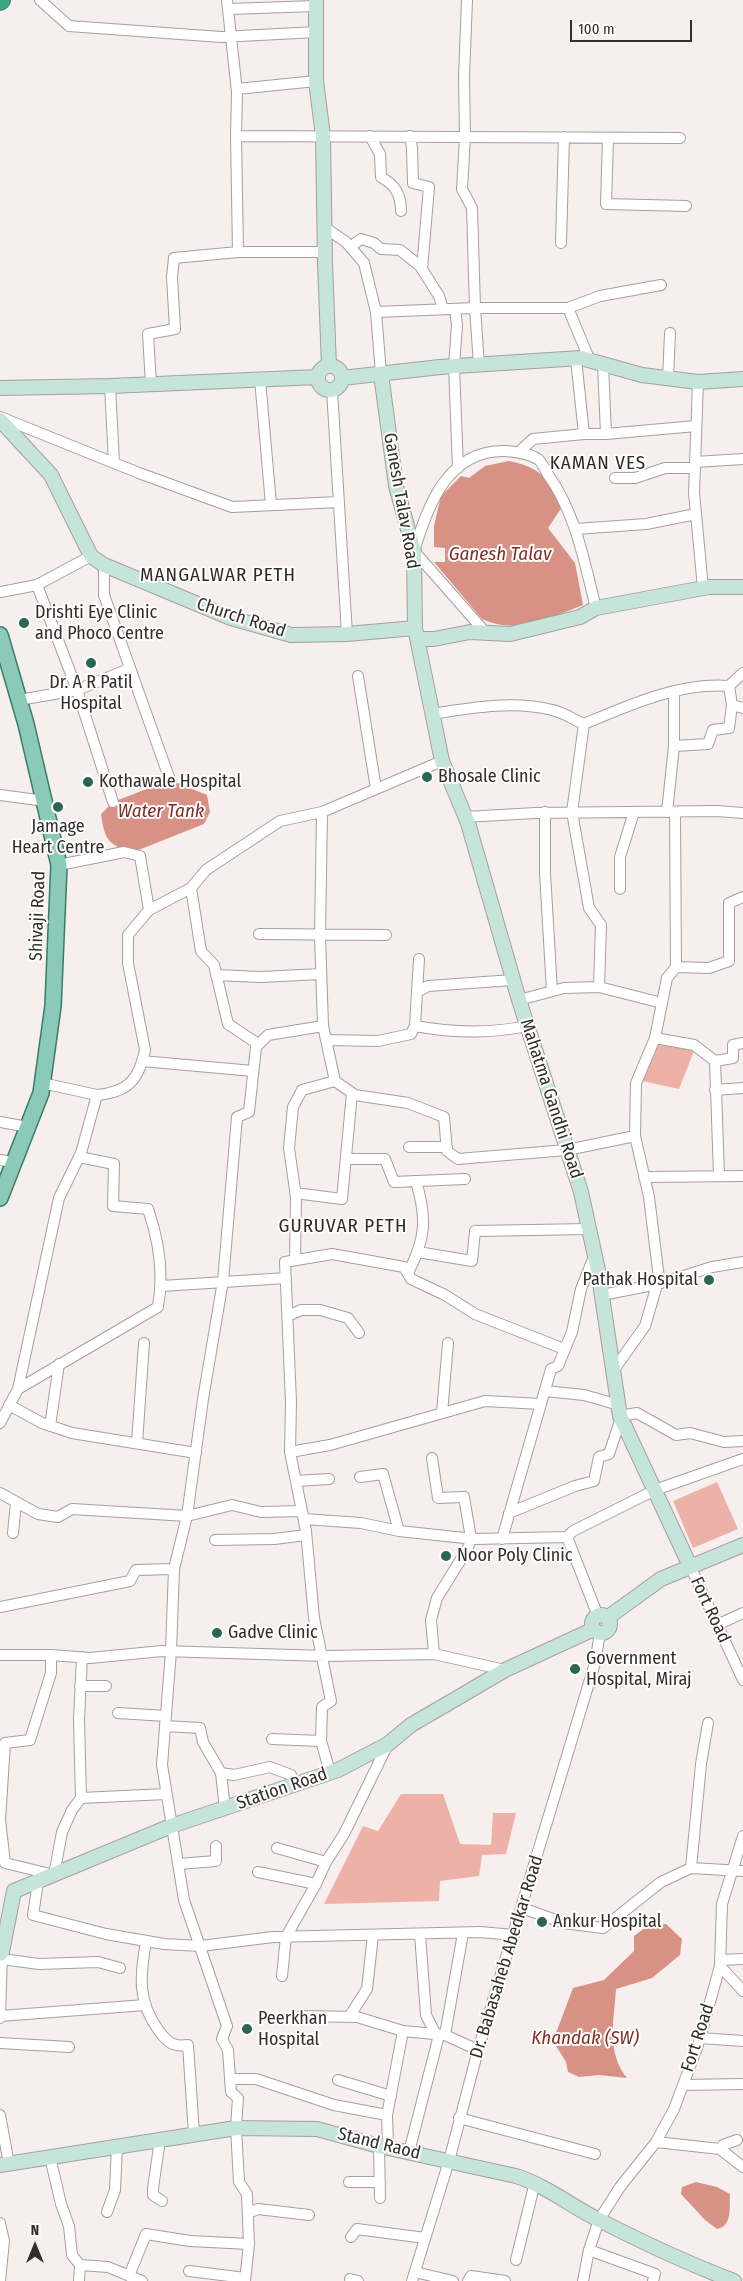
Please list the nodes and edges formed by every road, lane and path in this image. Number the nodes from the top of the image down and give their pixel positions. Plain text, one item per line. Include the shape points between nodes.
1 (40, 0) edge
2 (467, 0) edge
3 (316, 3) edge
4 (228, 5) edge
5 (317, 32) junction
6 (232, 37) junction
7 (316, 81) junction
8 (237, 89) junction
9 (236, 136) junction
10 (323, 136) junction
11 (370, 136) junction
12 (410, 136) junction
13 (465, 137) junction
14 (564, 138) junction
15 (608, 138) junction
16 (680, 138) dead end
17 (686, 206) dead end
18 (401, 211) dead end
19 (324, 227) junction
20 (562, 243) dead end
21 (350, 247) junction
22 (238, 252) junction
23 (324, 252) junction
24 (422, 269) junction
25 (661, 285) dead end
26 (455, 308) junction
27 (474, 308) junction
28 (568, 308) junction
29 (443, 309) junction
30 (376, 312) junction
31 (670, 334) dead end
32 (576, 358) junction
33 (597, 363) junction
34 (478, 365) junction
35 (329, 366) junction
36 (454, 366) junction
37 (381, 374) junction
38 (318, 377) junction
39 (342, 378) junction
40 (260, 379) junction
41 (668, 379) junction
42 (743, 379) edge
43 (698, 382) junction
44 (151, 384) junction
45 (110, 386) junction
46 (0, 388) edge
47 (332, 390) junction
48 (0, 418) edge
49 (696, 426) junction
50 (584, 434) junction
51 (606, 434) junction
52 (519, 452) junction
53 (743, 459) edge
54 (114, 463) junction
55 (695, 465) junction
56 (458, 468) junction
57 (615, 478) dead end
58 (339, 502) junction
59 (271, 505) junction
60 (696, 514) junction
61 (404, 515) junction
62 (576, 529) junction
63 (420, 530) junction
64 (414, 551) junction
65 (91, 556) junction
66 (104, 565) junction
67 (38, 584) junction
68 (743, 587) edge
69 (703, 588) junction
70 (0, 592) edge
71 (596, 608) junction
72 (417, 633) junction
73 (486, 633) junction
74 (0, 634) edge
75 (348, 634) junction
76 (129, 669) junction
77 (743, 672) edge
78 (358, 676) dead end
79 (730, 686) junction
80 (77, 690) junction
81 (674, 692) junction
82 (19, 700) junction
83 (732, 705) junction
84 (743, 708) edge
85 (432, 714) junction
86 (584, 724) junction
87 (674, 746) junction
88 (442, 761) junction
89 (170, 780) dead end
90 (376, 789) junction
91 (0, 795) edge
92 (45, 801) junction
93 (113, 802) dead end
94 (322, 812) junction
95 (545, 812) junction
96 (572, 812) junction
97 (634, 812) junction
98 (671, 812) junction
99 (743, 813) edge
100 (465, 817) junction
101 (59, 864) junction
102 (191, 888) junction
103 (620, 890) dead end
104 (743, 897) edge
105 (149, 910) junction
106 (259, 934) dead end
107 (320, 935) junction
108 (386, 935) dead end
109 (419, 959) dead end
110 (676, 967) junction
111 (321, 974) junction
112 (216, 975) junction
113 (513, 980) junction
114 (599, 987) junction
115 (552, 991) junction
116 (417, 992) junction
117 (519, 1000) junction
118 (662, 1002) junction
119 (323, 1026) junction
120 (415, 1026) junction
121 (527, 1026) junction
122 (655, 1038) junction
123 (326, 1040) junction
124 (743, 1043) edge
125 (258, 1044) junction
126 (715, 1061) junction
127 (142, 1062) junction
128 (254, 1071) junction
129 (336, 1081) junction
130 (42, 1083) junction
131 (743, 1088) edge
132 (715, 1090) junction
133 (352, 1093) junction
134 (97, 1094) junction
135 (0, 1122) edge
136 (28, 1127) junction
137 (635, 1136) junction
138 (409, 1147) dead end
139 (447, 1147) junction
140 (567, 1150) junction
141 (79, 1157) junction
142 (346, 1159) junction
143 (6, 1161) edge
144 (644, 1176) junction
145 (719, 1176) junction
146 (743, 1176) edge
147 (465, 1179) dead end
148 (416, 1181) junction
149 (295, 1193) junction
150 (0, 1198) edge
151 (589, 1229) junction
152 (418, 1252) junction
153 (595, 1254) junction
154 (295, 1260) junction
155 (743, 1262) edge
156 (408, 1274) junction
157 (286, 1278) junction
158 (224, 1281) junction
159 (658, 1284) junction
160 (162, 1286) junction
161 (602, 1295) junction
162 (288, 1316) junction
163 (360, 1333) dead end
164 (144, 1343) dead end
165 (448, 1343) dead end
166 (564, 1348) junction
167 (59, 1364) junction
168 (613, 1372) junction
169 (18, 1388) junction
170 (545, 1391) junction
171 (541, 1404) junction
172 (9, 1405) junction
173 (442, 1412) junction
174 (620, 1413) junction
175 (0, 1423) edge
176 (50, 1426) junction
177 (743, 1441) edge
178 (137, 1443) junction
179 (290, 1452) junction
180 (196, 1453) junction
181 (432, 1458) dead end
182 (743, 1459) edge
183 (360, 1477) dead end
184 (329, 1480) dead end
185 (296, 1481) junction
186 (655, 1490) junction
187 (0, 1493) edge
188 (16, 1502) junction
189 (509, 1513) junction
190 (303, 1515) junction
191 (187, 1516) junction
192 (400, 1531) junction
193 (12, 1533) dead end
194 (306, 1535) junction
195 (566, 1537) junction
196 (471, 1538) junction
197 (502, 1539) junction
198 (215, 1540) dead end
199 (743, 1545) edge
200 (690, 1566) junction
201 (174, 1569) junction
202 (0, 1608) edge
203 (743, 1614) edge
204 (600, 1624) junction
205 (717, 1625) junction
206 (171, 1652) junction
207 (434, 1654) junction
208 (0, 1655) edge
209 (51, 1655) junction
210 (321, 1655) junction
211 (82, 1657) junction
212 (504, 1670) junction
213 (743, 1680) edge
214 (80, 1686) junction
215 (106, 1686) dead end
216 (118, 1713) dead end
217 (165, 1721) junction
218 (708, 1723) dead end
219 (272, 1738) dead end
220 (321, 1741) junction
221 (388, 1744) junction
222 (330, 1772) junction
223 (221, 1774) junction
224 (295, 1784) junction
225 (166, 1794) junction
226 (82, 1798) junction
227 (225, 1809) junction
228 (0, 1820) edge
229 (171, 1826) junction
230 (743, 1836) edge
231 (216, 1846) dead end
232 (277, 1848) dead end
233 (326, 1862) junction
234 (178, 1864) junction
235 (691, 1868) junction
236 (731, 1870) junction
237 (743, 1871) edge
238 (258, 1872) dead end
239 (54, 1875) junction
240 (38, 1882) junction
241 (316, 1884) junction
242 (522, 1908) junction
243 (463, 1933) junction
244 (420, 1934) junction
245 (374, 1935) junction
246 (514, 1935) junction
247 (286, 1938) junction
248 (146, 1941) junction
249 (201, 1946) junction
250 (2, 1955) edge
251 (743, 1959) edge
252 (720, 1963) junction
253 (120, 1968) dead end
254 (282, 1976) dead end
255 (743, 1991) edge
256 (145, 2005) junction
257 (301, 2016) dead end
258 (348, 2017) junction
259 (0, 2018) edge
260 (403, 2031) junction
261 (441, 2035) junction
262 (700, 2038) junction
263 (743, 2041) edge
264 (0, 2043) edge
265 (69, 2047) dead end
266 (478, 2050) junction
267 (230, 2079) junction
268 (338, 2080) dead end
269 (743, 2084) edge
270 (683, 2085) junction
271 (391, 2096) junction
272 (0, 2115) edge
273 (387, 2115) junction
274 (460, 2118) junction
275 (236, 2128) junction
276 (194, 2134) junction
277 (160, 2140) junction
278 (737, 2140) dead end
279 (656, 2142) junction
280 (117, 2146) junction
281 (383, 2146) junction
282 (720, 2149) junction
283 (409, 2152) junction
284 (595, 2154) dead end
285 (50, 2157) junction
286 (448, 2161) junction
287 (4, 2165) edge
288 (743, 2167) edge
289 (349, 2182) dead end
290 (380, 2182) junction
291 (535, 2182) junction
292 (380, 2198) dead end
293 (162, 2201) dead end
294 (107, 2212) dead end
295 (248, 2213) junction
296 (309, 2215) dead end
297 (599, 2220) junction
298 (0, 2223) edge
299 (351, 2237) dead end
300 (425, 2238) junction
301 (249, 2244) junction
302 (589, 2250) junction
303 (516, 2260) dead end
304 (80, 2265) junction
305 (189, 2271) dead end
306 (129, 2276) junction
307 (414, 2276) edge
308 (245, 2280) edge
309 (0, 2281) edge
310 (79, 2281) edge
311 (142, 2281) edge
312 (453, 2281) edge
313 (468, 2281) edge
314 (505, 2281) edge
315 (583, 2281) edge
316 (652, 2281) edge
317 (734, 2281) edge

1 - 6 street via 69,26
2 - 13 street
3 - 4 street
3 - 5 main road
4 - 6 street
5 - 6 street
5 - 7 main road
6 - 8 street
7 - 8 street
7 - 10 main road
8 - 9 street
9 - 10 street
9 - 22 street
10 - 11 street
10 - 19 main road
11 - 12 street
11 - 18 street via 380,154 381,176 394,185 401,200
12 - 13 street
12 - 24 street via 413,183 428,187
13 - 14 street
13 - 27 street via 462,189 472,208
14 - 15 street
14 - 20 street
15 - 16 street
15 - 17 street via 606,204
19 - 21 street
19 - 23 main road
21 - 24 street via 361,239 381,249 400,250
21 - 30 street via 364,263
22 - 23 street
22 - 44 street via 174,258 175,329 148,334
23 - 35 main road
24 - 29 street via 439,296
25 - 28 street via 600,296
26 - 27 street
26 - 29 street
26 - 36 street
27 - 28 street
27 - 34 street
28 - 33 street
29 - 30 street
30 - 37 street
31 - 41 street
32 - 33 main road
32 - 34 main road
32 - 50 street
33 - 41 main road
33 - 51 street
34 - 36 main road
35 - 38 main road
35 - 39 main road via 336,368
36 - 37 main road
36 - 56 street
37 - 39 main road
37 - 61 main road, Ganesh Talav Road via 396,486
38 - 40 main road
38 - 47 main road via 323,388
39 - 47 main road via 340,385
40 - 44 main road
40 - 59 street
41 - 43 main road
42 - 43 main road
43 - 49 street
44 - 45 main road
45 - 46 main road
45 - 54 street
47 - 58 street
48 - 54 street
48 - 65 main road, Church Road via 51,475
49 - 51 street
49 - 55 street
50 - 51 street
50 - 52 street via 533,439
52 - 56 street via 489,451 468,459
52 - 62 street via 538,460 560,491
53 - 55 street
54 - 59 street via 232,507
55 - 57 street via 665,468 635,478
55 - 60 street
56 - 63 street via 440,485
58 - 59 street
58 - 75 street
60 - 62 street via 646,524
60 - 69 street
61 - 63 street
61 - 64 main road, Ganesh Talav Road
62 - 71 street
63 - 64 street
64 - 72 main road, Ganesh Talav Road
64 - 73 street
65 - 66 main road, Church Road
65 - 67 street
66 - 75 main road, Church Road via 231,618 282,633
66 - 76 street via 104,595
67 - 70 street
67 - 80 street
68 - 69 main road, Church Road
69 - 71 main road, Church Road
71 - 73 main road, Church Road via 580,617 536,629 510,634
72 - 73 main road, Church Road via 434,639 470,632
72 - 75 main road, Church Road
72 - 85 main road, Mahatma Gandhi Road
74 - 82 main road, Shivaji Road
76 - 80 street
76 - 89 street
77 - 79 street
78 - 90 street
79 - 81 street via 708,684
79 - 83 street
80 - 82 street
80 - 93 street
81 - 86 street via 649,698
81 - 87 street
82 - 92 main road, Shivaji Road
83 - 84 street
83 - 87 street via 728,728 713,730 708,744
85 - 86 street via 513,706 553,710
85 - 88 main road, Mahatma Gandhi Road
86 - 96 street
87 - 98 street
88 - 90 street
88 - 100 main road, Mahatma Gandhi Road
90 - 94 street
91 - 92 street
92 - 101 main road, Shivaji Road
94 - 102 street via 280,821 206,870
94 - 107 street
95 - 96 street
95 - 100 street
95 - 115 street
96 - 97 street
96 - 114 street via 589,908 601,925
97 - 98 street
97 - 103 street via 620,857
98 - 99 street
98 - 110 street
100 - 113 main road, Mahatma Gandhi Road
101 - 105 street via 124,852 140,856
101 - 130 main road, Shivaji Road via 53,1006
102 - 105 street
102 - 112 street via 201,951 214,965
104 - 110 street via 730,903 729,961 709,968
105 - 127 street via 128,935 128,963 145,1050
106 - 107 street
107 - 108 street
107 - 111 street
109 - 116 street
110 - 118 street via 667,978
111 - 112 street
111 - 119 street
112 - 125 street via 228,1024
113 - 116 street via 428,986
113 - 117 main road, Mahatma Gandhi Road
114 - 115 street
114 - 118 street
115 - 117 street
116 - 120 street
117 - 121 main road, Mahatma Gandhi Road
118 - 122 street
119 - 123 street
119 - 125 street via 268,1035
120 - 121 street via 448,1032 503,1031
120 - 123 street via 410,1034 378,1041
121 - 140 main road, Mahatma Gandhi Road
122 - 126 street via 694,1045
122 - 137 street via 636,1083
123 - 129 street
124 - 126 street via 733,1045 733,1058
125 - 128 street
126 - 132 street
127 - 128 street
127 - 134 street via 136,1079 115,1093
128 - 158 street via 250,1112 237,1117
129 - 133 street
129 - 149 street via 302,1090 294,1107 289,1148
130 - 134 street
130 - 136 main road, Shivaji Road
131 - 132 street
132 - 145 street
133 - 139 street via 408,1103 444,1118
133 - 142 street
134 - 141 street
135 - 136 street
136 - 143 main road, Shivaji Road
137 - 140 street
137 - 144 street
138 - 139 street
139 - 140 street via 458,1159
140 - 151 main road, Mahatma Gandhi Road
141 - 160 street via 114,1164 113,1206 148,1209 156,1233
141 - 169 street via 59,1198
142 - 148 street via 385,1159 394,1182
142 - 149 street via 342,1199
143 - 150 main road, Shivaji Road
144 - 145 street
144 - 159 street
145 - 146 street
147 - 148 street
148 - 152 street via 425,1220
149 - 154 street
151 - 152 street via 475,1231 472,1261
151 - 153 main road, Mahatma Gandhi Road
152 - 156 street
153 - 161 main road, Mahatma Gandhi Road
153 - 166 street via 581,1289 572,1332
154 - 156 street via 332,1254 404,1267
154 - 157 street via 286,1262
155 - 159 street via 712,1267
156 - 166 street via 411,1279 475,1314
157 - 158 street
157 - 162 street
158 - 160 street
158 - 180 street
159 - 161 street
159 - 168 street via 645,1326
160 - 167 street via 158,1307
161 - 168 main road, Mahatma Gandhi Road
162 - 163 street via 301,1310 320,1310 348,1318
162 - 179 street via 292,1402
164 - 178 street
165 - 173 street
166 - 170 street via 558,1366 551,1369
167 - 169 street
167 - 176 street
168 - 174 main road, Mahatma Gandhi Road
169 - 172 street
170 - 171 street
170 - 174 street via 584,1395
171 - 173 street via 485,1401
171 - 189 street
172 - 175 street
172 - 176 street
173 - 179 street via 330,1445
174 - 177 street via 637,1413 676,1435 690,1433 724,1442
174 - 186 main road, Mahatma Gandhi Road
174 - 189 street via 609,1454 599,1457 594,1481
176 - 178 street via 72,1433
178 - 180 street
179 - 185 street
180 - 191 street
181 - 196 street via 438,1498 464,1496
182 - 186 street
183 - 192 street via 383,1474
184 - 185 street
185 - 190 street
186 - 195 street via 572,1531
186 - 200 main road, Mahatma Gandhi Road
187 - 188 street
188 - 191 street via 38,1514 58,1517 72,1509
188 - 193 street
189 - 197 street
190 - 191 street via 260,1512 232,1505
190 - 192 street
190 - 194 street
191 - 201 street
192 - 196 street
194 - 198 street
194 - 210 street
195 - 197 street
195 - 204 street
196 - 197 street
196 - 207 street via 437,1598 431,1620
199 - 200 main road, Station Road
200 - 204 main road, Station Road via 661,1579
200 - 205 street, Fort Road
201 - 202 street via 136,1570 130,1581
201 - 206 street
203 - 205 street
204 - 212 main road, Station Road
204 - 242 street, Dr. Babasaheb Abedkar Road via 595,1663
205 - 213 street, Fort Road
206 - 210 street
206 - 211 street
206 - 217 street
207 - 210 street
207 - 212 street
208 - 209 street
209 - 211 street
209 - 228 street via 51,1673 30,1740 5,1743
210 - 220 street via 331,1701 322,1707
211 - 214 street
212 - 221 main road, Station Road
214 - 215 street
214 - 226 street
216 - 217 street
217 - 223 street via 200,1728 203,1742
217 - 225 street via 162,1765
218 - 235 street
219 - 220 street
220 - 222 street
221 - 222 main road, Station Road
221 - 233 street via 344,1834
222 - 224 main road, Station Road
223 - 224 street via 234,1775 270,1767 291,1775
223 - 227 street
224 - 227 main road, Station Road
225 - 226 street
225 - 229 street
226 - 239 street via 72,1810 62,1832
227 - 229 main road, Station Road
228 - 239 street via 5,1863
229 - 234 street
229 - 239 main road, Station Road
230 - 236 street, Fort Road
231 - 234 street via 216,1861
232 - 233 street
233 - 241 street
234 - 249 street via 184,1900
235 - 236 street
235 - 242 street via 661,1882 603,1928 564,1923
236 - 237 street
236 - 252 street, Fort Road via 722,1904
238 - 241 street
239 - 240 main road, Station Road
240 - 248 street via 33,1915
240 - 250 main road, Station Road via 14,1891
241 - 247 street
242 - 246 street, Dr. Babasaheb Abedkar Road
243 - 244 street
243 - 246 street
243 - 261 street
244 - 245 street
244 - 261 street via 426,2015
245 - 247 street
245 - 258 street via 366,1989
246 - 266 street, Dr. Babasaheb Abedkar Road
247 - 249 street
247 - 254 street
248 - 249 street
248 - 256 street via 141,1968
249 - 267 street via 227,2026 222,2039 228,2050
250 - 253 street via 39,1964 98,1962
250 - 259 street
251 - 252 street
252 - 255 street
252 - 262 street, Fort Road
256 - 259 street
256 - 276 street via 148,2016 168,2043 188,2044
257 - 258 street
258 - 260 street
260 - 261 street
260 - 271 street
261 - 266 street
261 - 283 street
262 - 263 street
262 - 270 street, Fort Road
264 - 265 street
266 - 274 street, Dr. Babasaheb Abedkar Road
267 - 273 street via 256,2079 334,2105
267 - 275 street via 231,2092 238,2098
268 - 271 street
269 - 270 street
270 - 279 street, Fort Road
271 - 273 street
272 - 287 street
273 - 281 street
274 - 284 street
274 - 286 street, Dr. Babasaheb Abedkar Road
275 - 276 main road, Stand Raod
275 - 281 main road, Stand Raod via 317,2129
275 - 295 street via 239,2182 247,2194
276 - 277 main road, Stand Raod
277 - 280 main road, Stand Raod
277 - 293 street via 153,2195
278 - 282 street
279 - 282 street
279 - 297 street, Fort Road via 620,2187
280 - 285 main road, Stand Raod
280 - 294 street via 115,2190
281 - 283 main road, Stand Raod
281 - 290 street
282 - 288 street
283 - 286 main road, Stand Raod
285 - 287 main road, Stand Raod
285 - 304 street via 60,2204 69,2226 72,2255
286 - 291 main road, Stand Raod
286 - 300 street, Dr. Babasaheb Abedkar Road
289 - 290 street
290 - 292 street
291 - 297 main road, Stand Raod
291 - 303 street
295 - 296 street via 258,2209
295 - 301 street
297 - 302 street, Fort Road
297 - 317 main road, Stand Raod via 701,2269
298 - 309 street via 4,2241
299 - 300 street via 357,2229
300 - 307 street, Dr. Babasaheb Abedkar Road
301 - 306 street via 190,2241 146,2234
301 - 308 street
302 - 315 street, Fort Road
302 - 316 street via 654,2274
304 - 306 street via 108,2267
304 - 310 street
305 - 308 street
306 - 311 street
307 - 312 street
313 - 314 street via 471,2276

